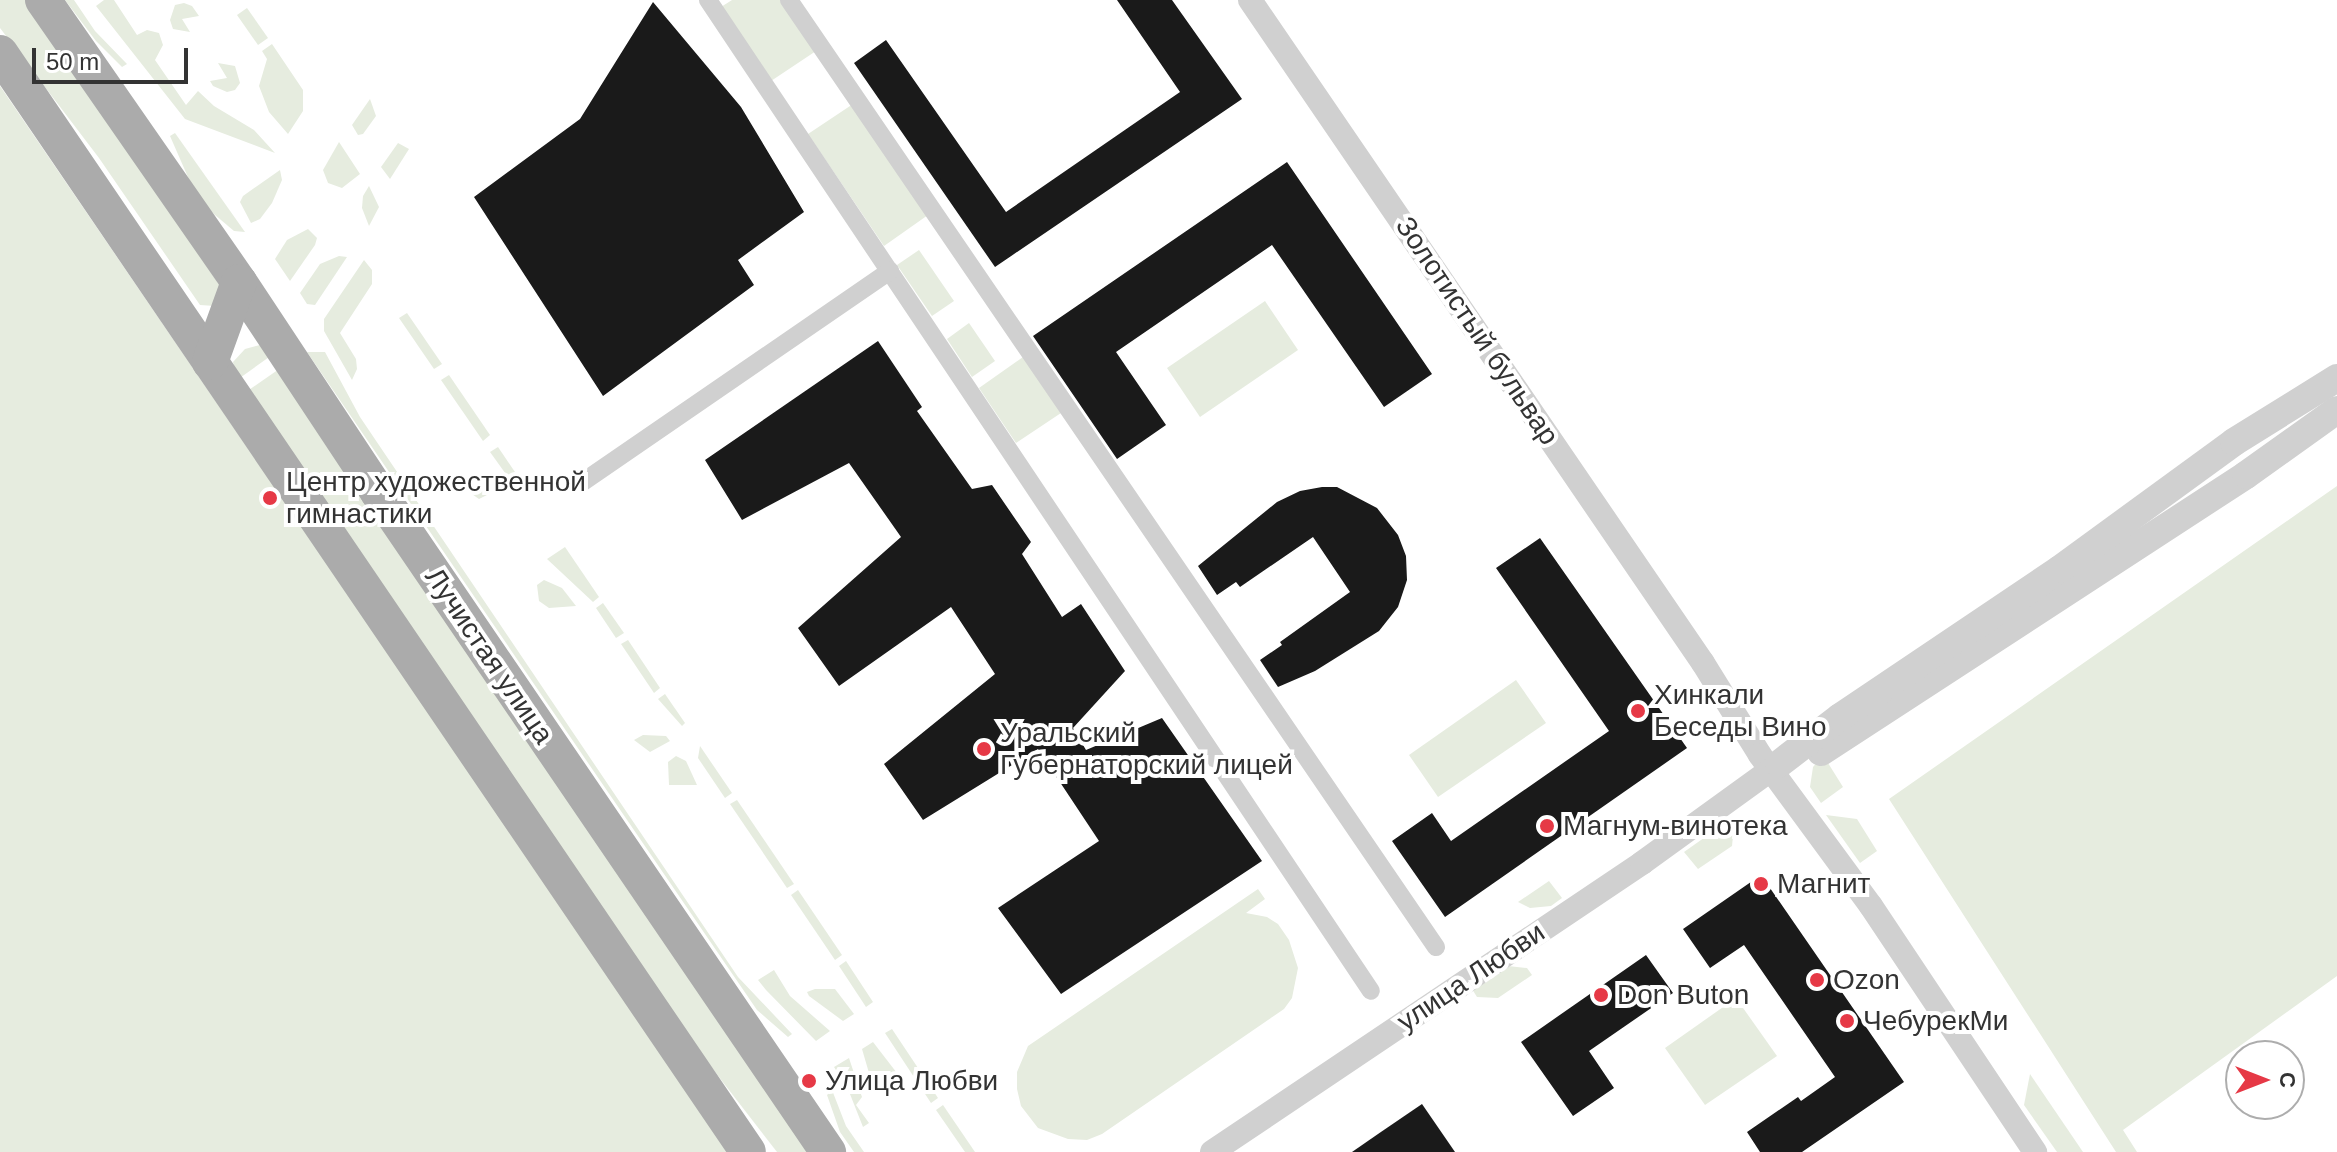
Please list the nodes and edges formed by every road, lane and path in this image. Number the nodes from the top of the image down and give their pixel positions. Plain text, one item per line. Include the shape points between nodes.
1 (43, 0) edge
2 (708, 0) edge
3 (789, 0) edge
4 (1250, 0) edge
5 (0, 53) edge
6 (890, 271) junction
7 (239, 282) junction
8 (265, 321) junction
9 (210, 362) junction
10 (2337, 378) edge
11 (2337, 410) edge
12 (577, 486) dead end
13 (1778, 772) junction
14 (1436, 947) dead end
15 (1371, 991) dead end
16 (748, 1152) edge
17 (828, 1152) edge
18 (1212, 1152) edge
19 (2035, 1152) edge

1 - 7 main road, Лучистая улица
2 - 6 street
3 - 14 street
4 - 13 street, Золотистый бульвар
5 - 9 main road
6 - 12 street
6 - 15 street
7 - 8 main road, Лучистая улица
7 - 9 main road
8 - 9 main road
8 - 17 main road, Лучистая улица
9 - 16 main road
10 - 13 street via 2234,442 2060,569 1840,717
11 - 13 street via 2246,475
13 - 18 street, улица Любви
13 - 19 street, Золотистый бульвар

